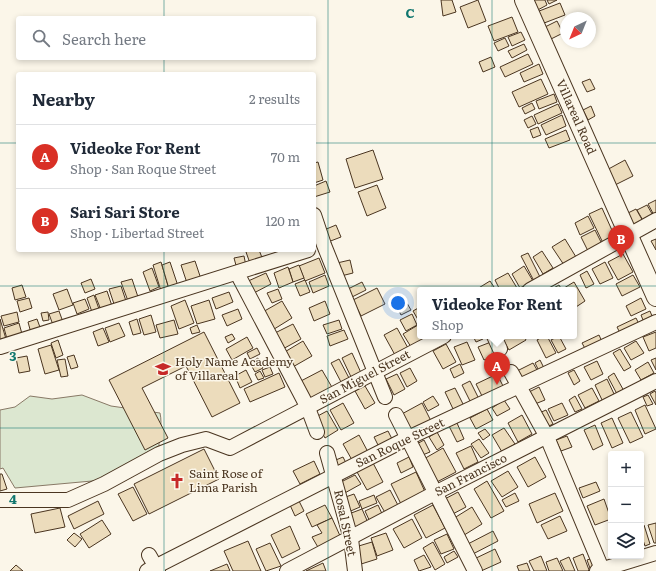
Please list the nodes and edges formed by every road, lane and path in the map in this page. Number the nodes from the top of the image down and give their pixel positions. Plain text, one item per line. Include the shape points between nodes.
1 (524, 0) edge
2 (656, 220) edge
3 (316, 227) edge
4 (629, 235) junction
5 (319, 246) edge
6 (302, 252) edge
7 (237, 273) junction
8 (535, 287) edge
9 (656, 297) edge
10 (656, 322) edge
11 (438, 339) edge
12 (495, 339) edge
13 (0, 347) edge
14 (500, 349) dead end
15 (374, 372) junction
16 (511, 372) dead end
17 (656, 382) edge
18 (519, 387) junction
19 (385, 397) dead end
20 (308, 408) junction
21 (396, 415) dead end
22 (316, 432) dead end
23 (548, 437) junction
24 (408, 438) junction
25 (327, 454) dead end
26 (334, 475) junction
27 (435, 493) junction
28 (0, 500) edge
29 (350, 539) junction
30 (656, 553) edge
31 (152, 566) edge
32 (600, 570) edge
33 (287, 571) edge
34 (354, 571) edge
35 (475, 571) edge

1 - 4 main road, Villareal Road
2 - 4 street
3 - 5 street
4 - 8 street
4 - 9 main road, Villareal Road
5 - 15 street
6 - 7 street
7 - 13 street
7 - 20 street
10 - 18 street, San Roque Street
11 - 15 street, San Miguel Street
12 - 14 street
15 - 19 street
15 - 20 street, San Miguel Street
16 - 18 street
17 - 23 street, San Francisco
18 - 23 street
18 - 24 street, San Roque Street
20 - 22 street
20 - 28 street, San Miguel Street via 230,448 206,439 182,445 68,500
21 - 24 street
23 - 27 street, San Francisco
23 - 32 street
24 - 26 street, San Roque Street
24 - 27 street
25 - 26 street, Rosal Street
26 - 29 street, Rosal Street
26 - 31 street, San Roque Street
27 - 29 street, San Francisco
27 - 35 street
29 - 33 street, San Francisco
29 - 34 street, Rosal Street
30 - 32 street

